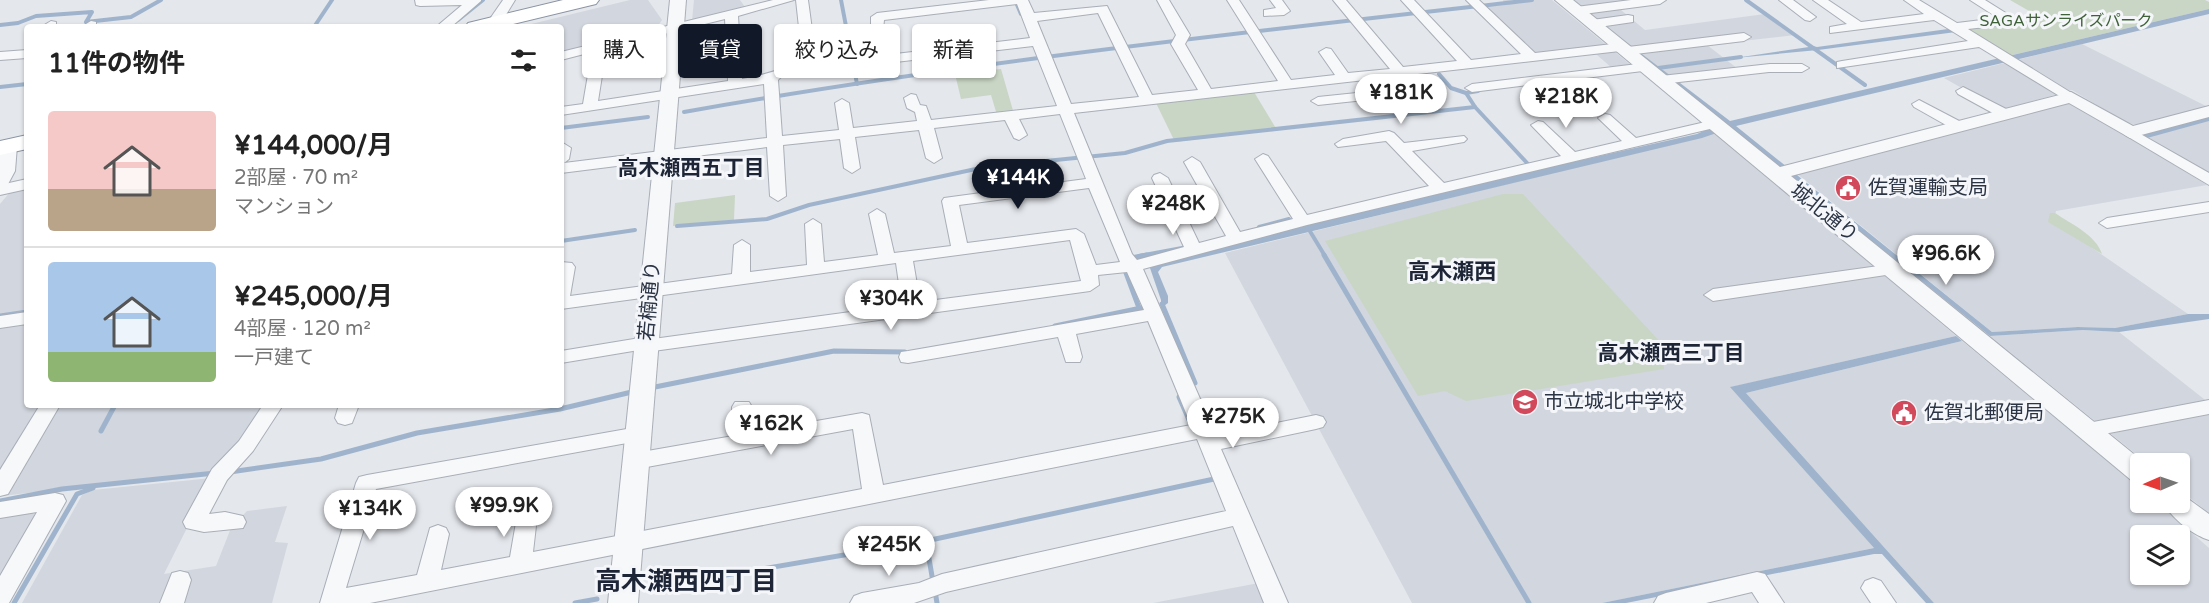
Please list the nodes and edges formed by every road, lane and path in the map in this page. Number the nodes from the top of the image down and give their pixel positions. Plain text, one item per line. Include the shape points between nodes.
1 (422, 0) edge
2 (508, 0) edge
3 (589, 0) edge
4 (612, 0) edge
5 (678, 0) edge
6 (788, 0) edge
7 (802, 0) edge
8 (899, 0) edge
9 (1018, 0) edge
10 (1163, 0) edge
11 (1233, 0) edge
12 (1276, 0) edge
13 (1340, 0) edge
14 (1407, 0) edge
15 (1660, 0) edge
16 (1785, 0) edge
17 (1844, 0) edge
18 (1910, 0) edge
19 (1976, 0) edge
20 (1821, 1) edge
21 (1099, 4) edge
22 (1476, 4) edge
23 (872, 5) dead end
24 (1570, 5) edge
25 (731, 13) junction
26 (1269, 13) dead end
27 (1932, 16) junction
28 (1810, 17) dead end
29 (1029, 18) junction
30 (1628, 19) dead end
31 (1598, 23) junction
32 (447, 24) edge
33 (490, 24) edge
34 (497, 24) edge
35 (498, 24) edge
36 (878, 24) edge
37 (676, 26) junction
38 (1858, 26) junction
39 (666, 29) edge
40 (1958, 29) junction
41 (1835, 30) dead end
42 (1744, 37) dead end
43 (1034, 41) junction
44 (24, 44) edge
45 (1976, 44) junction
46 (1631, 50) junction
47 (582, 51) edge
48 (1326, 52) dead end
49 (24, 54) edge
50 (564, 55) edge
51 (900, 55) edge
52 (3, 56) edge
53 (1532, 57) junction
54 (1468, 65) junction
55 (1842, 65) dead end
56 (1646, 67) junction
57 (1802, 68) dead end
58 (1400, 72) junction
59 (595, 78) edge
60 (771, 79) junction
61 (1345, 79) junction
62 (1669, 79) junction
63 (1306, 83) junction
64 (735, 84) junction
65 (1287, 85) junction
66 (1472, 88) dead end
67 (1434, 89) dead end
68 (1963, 91) dead end
69 (1207, 94) junction
70 (669, 95) junction
71 (911, 98) dead end
72 (2068, 98) junction
73 (1148, 101) junction
74 (1317, 101) junction
75 (842, 103) dead end
76 (1919, 104) dead end
77 (590, 107) junction
78 (1065, 110) junction
79 (564, 111) edge
80 (2209, 111) edge
81 (2005, 114) junction
82 (1010, 116) junction
83 (1329, 118) dead end
84 (1605, 118) dead end
85 (1538, 125) dead end
86 (925, 126) junction
87 (1958, 126) junction
88 (1719, 128) junction
89 (2130, 132) junction
90 (846, 135) junction
91 (1019, 135) dead end
92 (1459, 139) dead end
93 (9, 140) edge
94 (775, 143) junction
95 (1633, 143) junction
96 (1343, 144) dead end
97 (1401, 148) junction
98 (664, 154) junction
99 (1571, 157) junction
100 (934, 158) dead end
101 (1263, 159) dead end
102 (1192, 162) dead end
103 (564, 168) edge
104 (852, 168) dead end
105 (1784, 172) junction
106 (1160, 178) dead end
107 (2209, 180) edge
108 (0, 182) edge
109 (1094, 183) junction
110 (24, 185) edge
111 (1437, 186) junction
112 (0, 190) edge
113 (778, 196) dead end
114 (2209, 207) edge
115 (877, 214) dead end
116 (1303, 221) junction
117 (2107, 223) dead end
118 (813, 224) dead end
119 (1235, 238) junction
120 (742, 245) dead end
121 (960, 249) junction
122 (1193, 249) junction
123 (896, 258) junction
124 (1133, 266) junction
125 (564, 267) edge
126 (816, 268) junction
127 (1893, 269) junction
128 (1089, 271) junction
129 (741, 278) junction
130 (564, 281) edge
131 (651, 289) junction
132 (1713, 295) dead end
133 (564, 301) edge
134 (912, 309) junction
135 (1152, 309) junction
136 (24, 318) edge
137 (0, 322) edge
138 (1065, 328) junction
139 (646, 345) junction
140 (564, 357) edge
141 (908, 357) dead end
142 (1073, 357) dead end
143 (742, 407) dead end
144 (2209, 407) edge
145 (48, 408) edge
146 (271, 408) edge
147 (1316, 422) dead end
148 (2088, 430) junction
149 (638, 434) junction
150 (1200, 435) junction
151 (743, 441) junction
152 (636, 461) junction
153 (2130, 465) edge
154 (0, 488) edge
155 (874, 495) junction
156 (0, 510) edge
157 (2189, 513) edge
158 (526, 517) dead end
159 (1234, 517) junction
160 (235, 522) dead end
161 (2209, 529) edge
162 (438, 534) dead end
163 (628, 544) junction
164 (520, 564) junction
165 (180, 580) dead end
166 (426, 582) junction
167 (0, 597) edge
168 (172, 603) edge
169 (623, 603) edge
170 (862, 603) edge
171 (1276, 603) edge
172 (1666, 603) edge
173 (1772, 603) edge

1 - 32 street via 475,1
2 - 33 street
3 - 34 highway
4 - 35 highway
5 - 37 street, 若楠通り
6 - 25 street
7 - 60 street via 810,67 778,73
8 - 23 street
9 - 29 street
9 - 36 street via 877,17
10 - 69 street via 1183,35 1179,42
11 - 65 street
12 - 26 street via 1284,11
13 - 58 street
14 - 54 street
15 - 24 street
16 - 28 street
17 - 20 street
18 - 27 street
19 - 40 street via 2010,20
20 - 38 street
21 - 29 street
21 - 73 street
22 - 53 street
24 - 31 street, 城北通り
25 - 37 street
25 - 64 street
27 - 38 street
27 - 40 street
29 - 43 street
30 - 31 street
31 - 46 street, 城北通り
37 - 39 street
37 - 70 street, 若楠通り
38 - 41 street
40 - 45 street
42 - 46 street
43 - 51 street via 971,43
43 - 78 street via 1046,60
44 - 52 street
45 - 55 street
45 - 72 street via 2008,59
46 - 53 street
46 - 56 street, 城北通り
47 - 50 street
48 - 61 street
49 - 52 street
53 - 54 street
54 - 58 street
56 - 62 street, 城北通り
56 - 66 street
57 - 62 street
58 - 61 street
59 - 77 street
60 - 64 street
60 - 94 street
61 - 63 street
62 - 88 street, 城北通り
63 - 65 street
63 - 74 street
64 - 70 street
65 - 69 street
67 - 74 street
68 - 81 street
69 - 73 street
70 - 77 street
70 - 98 street, 若楠通り
71 - 86 street via 914,108 921,109
72 - 81 street
72 - 89 street
73 - 78 street
74 - 83 street
75 - 90 street
76 - 87 street
77 - 79 street
78 - 82 street
78 - 109 street
80 - 89 street
81 - 87 street
82 - 86 street
82 - 91 street
84 - 95 street
85 - 99 street
86 - 90 street
86 - 100 street
87 - 105 street
88 - 95 street
88 - 105 street, 城北通り
89 - 107 street
90 - 94 street
90 - 104 street
92 - 97 street
93 - 108 street
94 - 98 street
94 - 113 street
95 - 99 street
96 - 97 street via 1389,136
97 - 111 street
98 - 103 street
98 - 131 street, 若楠通り
99 - 111 street
101 - 116 street
102 - 119 street
105 - 127 street, 城北通り
106 - 122 street
109 - 121 street via 950,201
109 - 124 street via 1124,256
110 - 112 street
111 - 116 street
114 - 117 street
115 - 123 street
116 - 119 street
118 - 126 street
119 - 122 street
120 - 129 street
121 - 123 street
121 - 128 street via 1076,234
122 - 124 street
123 - 126 street
123 - 134 street
124 - 128 street
124 - 135 street
125 - 130 street
126 - 129 street
127 - 132 street
127 - 148 street, 城北通り
128 - 134 street via 1090,285
129 - 131 street
131 - 133 street
131 - 139 street, 若楠通り
134 - 139 street
135 - 138 street
135 - 150 street
136 - 137 street
138 - 141 street
138 - 142 street
139 - 140 street
139 - 149 street, 若楠通り
143 - 151 street
144 - 148 street
145 - 154 street
146 - 160 street via 246,446 222,471 194,522
147 - 150 street
148 - 153 street, 城北通り
149 - 152 street, 若楠通り
149 - 166 street via 367,483 331,601
150 - 155 street
150 - 159 street
151 - 152 street
151 - 155 street via 862,420
152 - 163 street, 若楠通り
155 - 163 street
156 - 167 street via 56,501
157 - 161 street
158 - 164 street
159 - 170 street
159 - 171 street
162 - 166 street
163 - 164 street
163 - 169 street, 若楠通り
164 - 166 street
165 - 168 street
172 - 173 street via 1756,581

